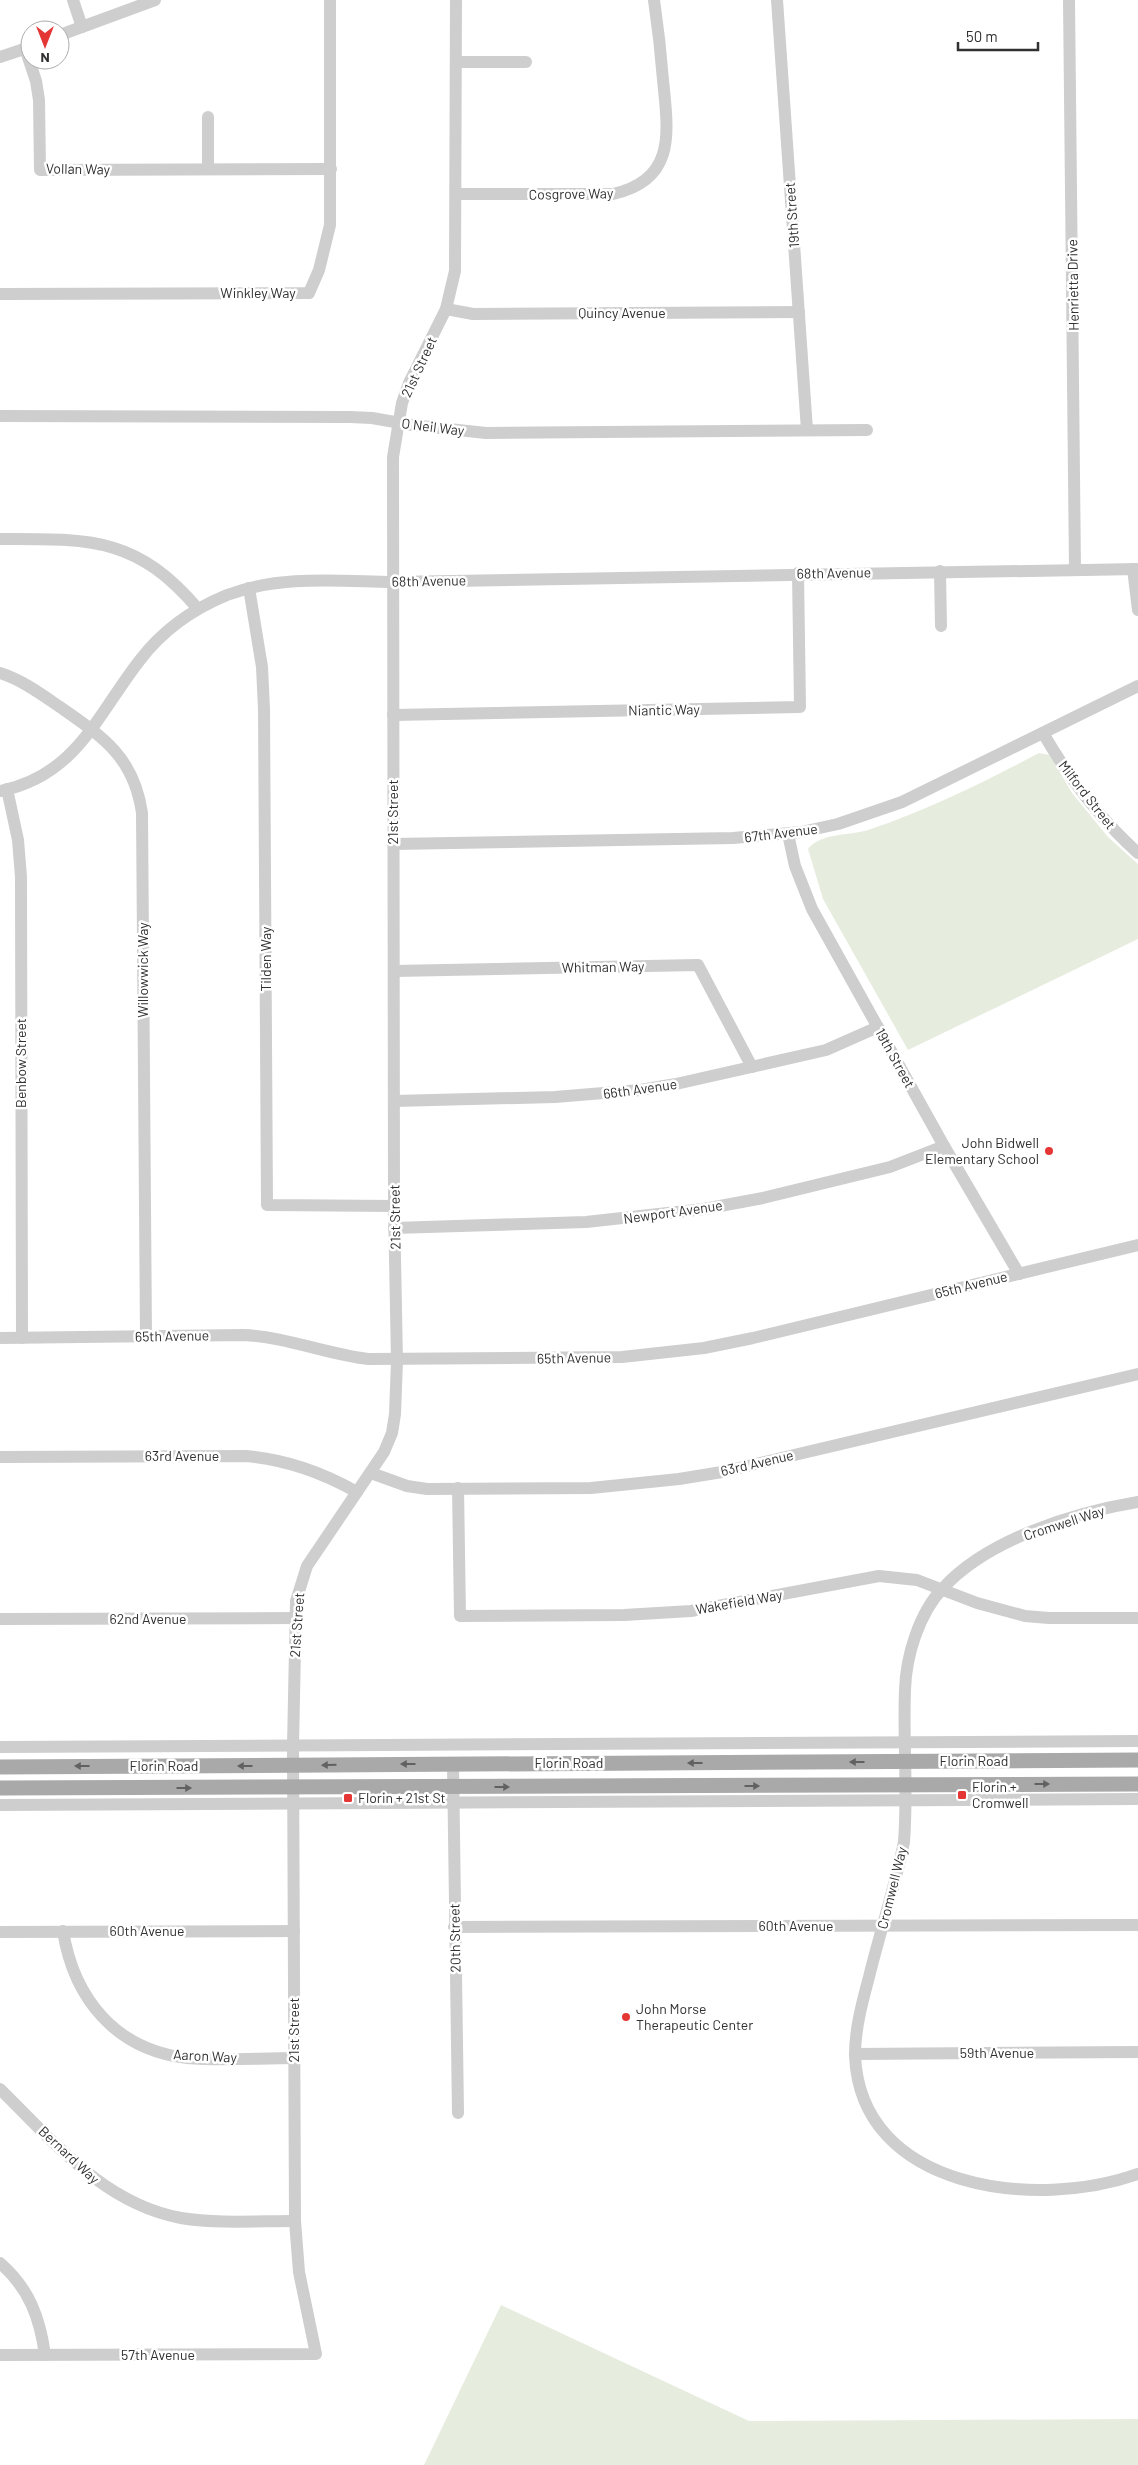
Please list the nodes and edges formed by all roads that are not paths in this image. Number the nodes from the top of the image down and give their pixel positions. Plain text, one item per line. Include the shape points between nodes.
1 (73, 0) edge
2 (155, 0) edge
3 (330, 0) edge
4 (456, 0) edge
5 (654, 0) edge
6 (777, 0) edge
7 (1069, 0) edge
8 (82, 27) junction
9 (70, 31) edge
10 (20, 51) edge
11 (0, 57) edge
12 (456, 62) junction
13 (526, 62) dead end
14 (34, 70) edge
15 (208, 117) dead end
16 (208, 169) junction
17 (331, 169) junction
18 (456, 194) junction
19 (0, 294) edge
20 (446, 309) junction
21 (799, 312) junction
22 (0, 416) edge
23 (398, 422) junction
24 (807, 430) junction
25 (867, 430) dead end
26 (0, 539) edge
27 (1136, 569) edge
28 (1075, 570) junction
29 (940, 571) junction
30 (798, 573) junction
31 (392, 582) junction
32 (249, 588) junction
33 (198, 609) junction
34 (1138, 610) edge
35 (941, 626) dead end
36 (0, 673) edge
37 (1138, 686) edge
38 (393, 715) junction
39 (92, 730) junction
40 (1043, 733) junction
41 (4, 790) edge
42 (788, 834) junction
43 (393, 844) junction
44 (1138, 853) edge
45 (394, 971) junction
46 (878, 1027) junction
47 (752, 1067) junction
48 (394, 1101) junction
49 (944, 1146) junction
50 (394, 1206) junction
51 (394, 1228) junction
52 (1138, 1245) edge
53 (1019, 1274) junction
54 (146, 1337) junction
55 (0, 1338) edge
56 (22, 1338) junction
57 (397, 1361) junction
58 (1138, 1374) edge
59 (0, 1457) edge
60 (371, 1473) junction
61 (458, 1488) junction
62 (357, 1492) junction
63 (1138, 1502) edge
64 (942, 1588) junction
65 (296, 1618) junction
66 (1138, 1618) edge
67 (0, 1619) edge
68 (1138, 1742) edge
69 (906, 1743) junction
70 (293, 1746) junction
71 (0, 1747) edge
72 (1138, 1760) edge
73 (906, 1762) junction
74 (453, 1764) junction
75 (294, 1766) junction
76 (0, 1767) edge
77 (1138, 1784) edge
78 (293, 1787) junction
79 (0, 1788) edge
80 (906, 1792) junction
81 (453, 1795) junction
82 (1138, 1799) edge
83 (293, 1804) junction
84 (0, 1805) edge
85 (1138, 1925) edge
86 (882, 1926) junction
87 (454, 1928) junction
88 (63, 1931) junction
89 (294, 1931) junction
90 (0, 1932) edge
91 (1138, 2052) edge
92 (855, 2054) junction
93 (295, 2058) junction
94 (0, 2089) edge
95 (458, 2113) dead end
96 (1138, 2174) edge
97 (295, 2221) junction
98 (0, 2263) edge
99 (316, 2354) joint
100 (0, 2355) edge
101 (45, 2355) junction

1 - 8 street
2 - 8 street
3 - 17 street, Winkley Way
4 - 12 street, 21st Street
5 - 18 street, Cosgrove Way via 668,130 665,152 649,178 627,191 613,194
6 - 21 street, 19th Street
7 - 28 street, Henrietta Drive
8 - 9 street
10 - 11 street
12 - 13 street
12 - 18 street, 21st Street
14 - 16 street, Vollan Way via 39,100 40,170
15 - 16 street
16 - 17 street, Vollan Way
17 - 19 street, Winkley Way via 326,246 309,293
18 - 20 street, 21st Street via 455,271
20 - 21 street, Quincy Avenue via 473,314
20 - 23 street, 21st Street via 409,383
21 - 24 street, 19th Street
22 - 23 street, O Neil Way via 350,417
23 - 24 street, O Neil Way via 486,433
23 - 31 street, 21st Street via 393,457
24 - 25 street, O Neil Way
26 - 33 street via 86,540 123,550 162,571
27 - 28 street, 68th Avenue
27 - 34 street
28 - 29 street, 68th Avenue
29 - 30 street, 68th Avenue
29 - 35 street
30 - 31 street, 68th Avenue
30 - 38 street, Niantic Way via 800,708
31 - 32 street, 68th Avenue via 296,580
31 - 38 street, 21st Street
32 - 33 street, 68th Avenue
32 - 50 street, Tilden Way via 262,667 264,709 267,1204
33 - 39 street, 68th Avenue via 153,645
36 - 39 street, Willowwick Way via 29,686
37 - 40 street, 67th Avenue
38 - 43 street, 21st Street
39 - 41 street, 68th Avenue via 70,756 54,768 36,779
39 - 54 street, Willowwick Way via 124,761 133,777 142,813
40 - 42 street, 67th Avenue via 902,802 838,824
40 - 44 street, Milford Street via 1084,795
41 - 56 street, Benbow Street via 18,840 21,877
42 - 43 street, 67th Avenue via 733,838
42 - 46 street, 19th Street via 795,866 812,909
43 - 45 street, 21st Street
45 - 47 street, Whitman Way via 698,965
45 - 48 street, 21st Street
46 - 47 street, 66th Avenue via 826,1050
46 - 49 street, 19th Street
47 - 48 street, 66th Avenue via 676,1084 591,1095
48 - 50 street, 21st Street
49 - 51 street, Newport Avenue via 890,1167 704,1209 586,1222
49 - 53 street, 19th Street
50 - 51 street, 21st Street
51 - 57 street, 21st Street
52 - 53 street, 65th Avenue
53 - 57 street, 65th Avenue via 753,1338 664,1354 581,1359
54 - 56 street, 65th Avenue
54 - 57 street, 65th Avenue via 268,1336 346,1357
55 - 56 street, 65th Avenue
57 - 60 street, 21st Street via 392,1433
58 - 61 street, 63rd Avenue via 722,1472 591,1488
59 - 62 street, 63rd Avenue via 271,1458 318,1471
60 - 61 street, 63rd Avenue via 407,1486
60 - 62 street, 21st Street
61 - 64 street, Wakefield Way via 460,1616 624,1615 691,1611 879,1576 899,1577
62 - 65 street, 21st Street via 307,1566 300,1583
63 - 64 street, Cromwell Way via 1092,1512 1023,1536 989,1551
64 - 66 street, Wakefield Way via 977,1604 1025,1616
64 - 69 street, Cromwell Way via 919,1628 908,1665
65 - 67 street, 62nd Avenue
65 - 70 street, 21st Street
68 - 69 street, Florin Road
69 - 70 street, Florin Road
69 - 73 street, Cromwell Way
70 - 71 street, Florin Road
70 - 75 street, 21st Street
72 - 73 main road, Florin Road
73 -> 74 main road, Florin Road
73 - 80 street, Cromwell Way
74 -> 75 main road, Florin Road
74 - 81 street, 20th Street
75 -> 76 main road, Florin Road
75 - 78 street, 21st Street
80 -> 77 main road, Florin Road
79 -> 78 main road, Florin Road
78 - 81 main road, Florin Road
78 - 83 street, 21st Street
80 - 81 main road, Florin Road
80 - 82 street, Florin Road
80 - 86 street, Cromwell Way via 902,1851
81 - 83 street, Florin Road
81 - 87 street, 20th Street
83 - 84 street, Florin Road
83 - 89 street, 21st Street
85 - 86 street, 60th Avenue
86 - 87 street, 60th Avenue
86 - 92 street, Cromwell Way via 860,2011
87 - 95 street, 20th Street
88 - 89 street, 60th Avenue
88 - 90 street, 60th Avenue
88 - 93 street, Aaron Way via 70,1964 89,2002 117,2030 135,2042 188,2058
89 - 93 street, 21st Street
91 - 92 street, 59th Avenue
92 - 96 street, Cromwell Way via 861,2091 878,2124 910,2155 945,2173 980,2184 1035,2192 1090,2188
93 - 97 street, 21st Street
94 - 97 street, Bernard Way via 102,2185 141,2206 180,2218
97 - 99 street, 21st Street via 299,2272
98 - 101 street via 15,2277 35,2308
99 - 101 street, 57th Avenue
100 - 101 street, 57th Avenue

